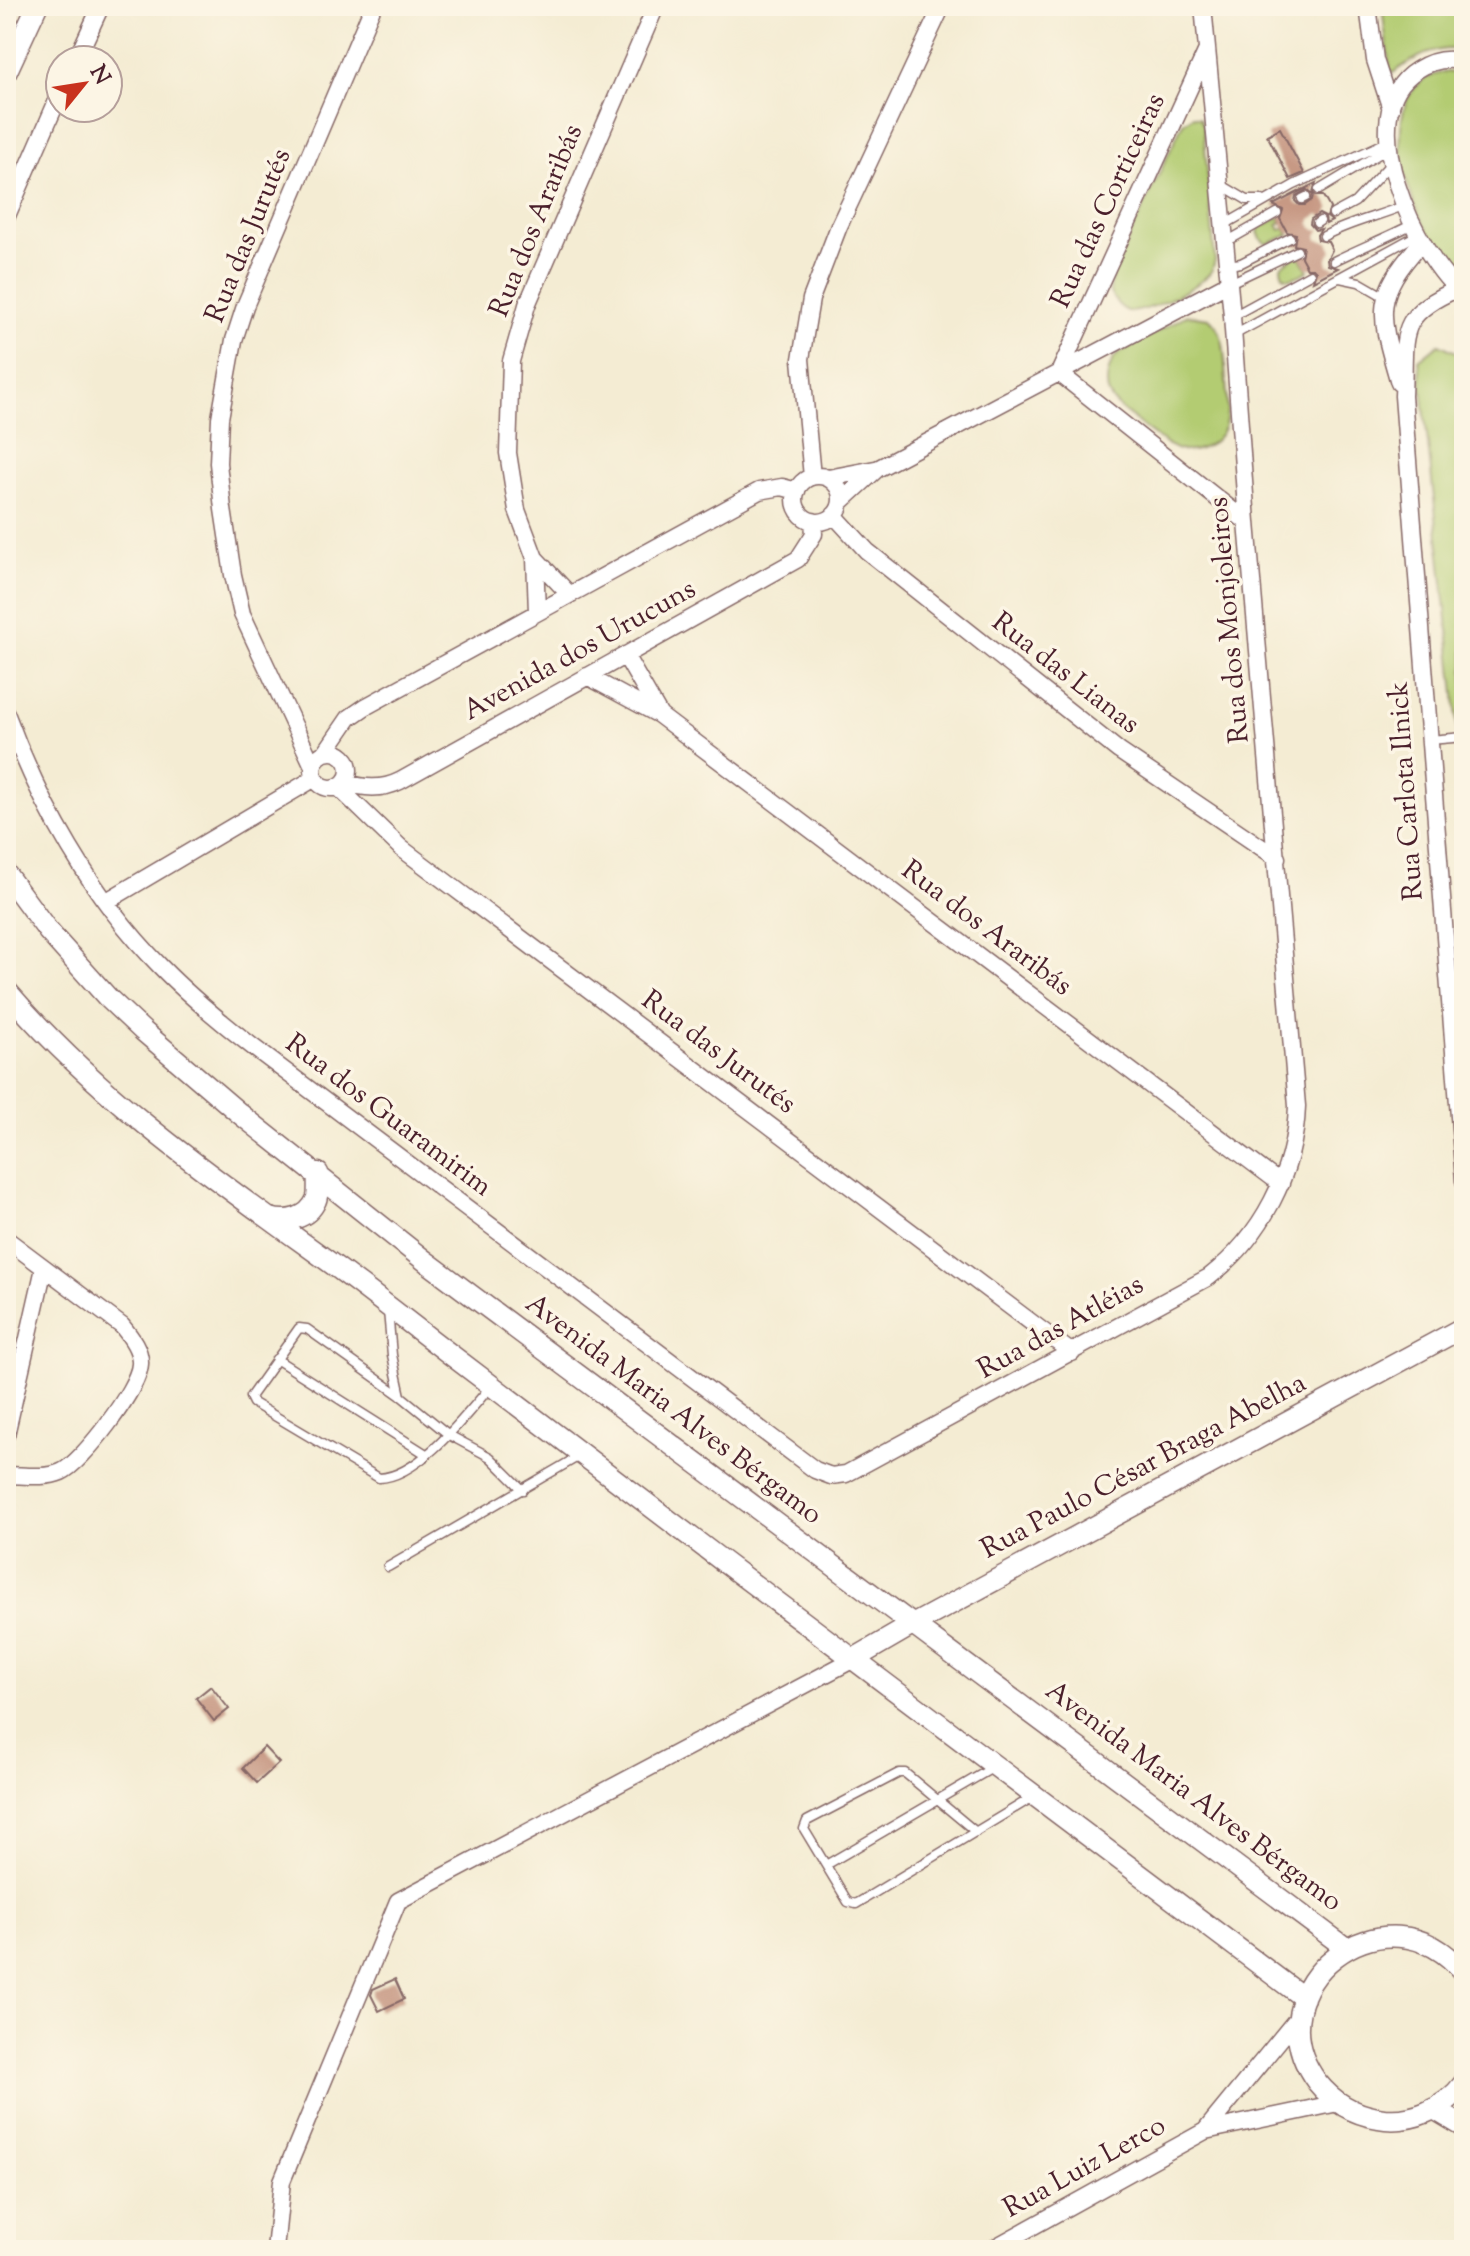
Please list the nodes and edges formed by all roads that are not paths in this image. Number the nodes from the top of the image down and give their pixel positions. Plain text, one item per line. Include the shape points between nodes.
1 (37, 6) edge
2 (101, 6) edge
3 (373, 6) edge
4 (656, 6) edge
5 (942, 6) edge
6 (1203, 6) edge
7 (1368, 6) edge
8 (83, 44) edge
9 (1207, 51) junction
10 (1464, 62) edge
11 (6, 73) edge
12 (1391, 110) junction
13 (47, 124) edge
14 (1390, 147) junction
15 (1220, 184) junction
16 (1319, 190) dead end
17 (1271, 197) junction
18 (1403, 206) junction
19 (1277, 213) dead end
20 (1333, 214) dead end
21 (6, 218) edge
22 (1224, 225) junction
23 (1417, 234) junction
24 (1324, 236) dead end
25 (1290, 238) dead end
26 (1226, 243) junction
27 (1297, 251) dead end
28 (1334, 261) dead end
29 (1228, 265) junction
30 (1310, 274) dead end
31 (1340, 278) junction
32 (1229, 283) junction
33 (1460, 292) edge
34 (1385, 297) junction
35 (1232, 316) junction
36 (1233, 336) junction
37 (1059, 373) junction
38 (1403, 396) junction
39 (877, 469) junction
40 (820, 477) junction
41 (797, 491) junction
42 (1464, 504) edge
43 (838, 508) junction
44 (1464, 516) edge
45 (813, 521) junction
46 (1247, 522) junction
47 (535, 558) junction
48 (569, 594) junction
49 (537, 612) junction
50 (625, 655) junction
51 (587, 676) junction
52 (6, 713) edge
53 (659, 715) junction
54 (1464, 737) edge
55 (1429, 740) junction
56 (325, 753) junction
57 (314, 772) junction
58 (342, 784) junction
59 (1277, 858) junction
60 (6, 874) edge
61 (107, 901) junction
62 (6, 990) edge
63 (318, 1173) junction
64 (1464, 1181) edge
65 (1281, 1184) junction
66 (262, 1215) junction
67 (6, 1239) edge
68 (44, 1268) junction
69 (387, 1306) junction
70 (1464, 1327) edge
71 (1072, 1353) junction
72 (276, 1359) junction
73 (491, 1386) junction
74 (401, 1396) junction
75 (6, 1435) edge
76 (449, 1435) junction
77 (426, 1454) junction
78 (582, 1454) junction
79 (6, 1475) edge
80 (831, 1476) joint
81 (523, 1490) junction
82 (388, 1567) dead end
83 (914, 1624) junction
84 (852, 1660) junction
85 (995, 1767) junction
86 (1035, 1796) junction
87 (939, 1800) junction
88 (976, 1832) junction
89 (826, 1865) junction
90 (1346, 1948) junction
91 (1460, 1962) edge
92 (1302, 2006) junction
93 (1464, 2083) edge
94 (1338, 2103) junction
95 (1434, 2109) junction
96 (1464, 2127) edge
97 (1205, 2131) junction
98 (275, 2250) edge
99 (990, 2250) edge

1 - 11 street
2 - 8 street
3 - 57 street, Rua das Jurutés via 245,306 220,418 221,494 242,614
4 - 47 street, Rua dos Araribás via 527,305 511,361 507,421 512,483
5 - 40 street via 839,226 811,299 801,359
6 - 9 street, Rua dos Monjoleiros
7 - 12 street via 1375,60
9 - 15 street, Rua dos Monjoleiros
9 - 37 street, Rua das Corticeiras
10 - 12 street via 1436,61 1411,74
12 - 14 street
13 - 21 street
14 - 16 lane
14 - 17 lane
14 - 18 street
14 - 20 lane via 1355,202
15 - 17 lane via 1247,200
15 - 22 street, Rua dos Monjoleiros
17 - 22 lane
18 - 23 street
18 - 24 lane
19 - 26 lane
22 - 26 street, Rua dos Monjoleiros
23 - 28 lane via 1361,248
23 - 31 lane
23 - 33 street
23 - 34 street, Rua Carlota Ilnick
25 - 29 lane
26 - 29 street, Rua dos Monjoleiros
27 - 32 lane
29 - 32 street, Rua dos Monjoleiros
30 - 35 lane
31 - 34 lane
31 - 36 lane
32 - 35 street, Rua dos Monjoleiros
32 - 37 street
33 - 38 street, Rua Carlota Ilnick via 1425,304 1409,323
34 - 38 street, Rua Carlota Ilnick via 1384,332
35 - 36 street, Rua dos Monjoleiros
36 - 46 street, Rua dos Monjoleiros
37 - 39 street
37 - 46 street
38 - 55 street, Rua Carlota Ilnick
39 - 40 street
39 - 43 street
40 - 41 street via 805,480
40 - 43 street via 838,487
41 - 45 street via 800,513
41 - 48 street, Avenida dos Urucuns via 759,491
42 - 44 lane
43 - 45 street via 821,522
43 - 59 street, Rua das Lianas via 867,551 1119,751
45 - 50 street, Avenida dos Urucuns via 814,534 798,559
46 - 59 street, Rua dos Monjoleiros
47 - 48 street, Rua dos Araribás
47 - 49 street, Rua dos Araribás
48 - 49 street, Avenida dos Urucuns
49 - 56 street, Avenida dos Urucuns via 365,707 349,718
50 - 51 street, Avenida dos Urucuns
50 - 53 street, Rua dos Araribás
51 - 53 street, Rua dos Araribás
51 - 58 street, Avenida dos Urucuns via 395,784
52 - 61 street, Rua dos Guaramirim via 55,822
53 - 65 street, Rua dos Araribás
54 - 55 lane
55 - 64 street, Rua Carlota Ilnick
56 - 57 street
56 - 58 street via 346,760 349,771
57 - 58 street via 323,786
57 - 61 street
58 - 71 street, Rua das Jurutés via 401,848
59 - 65 street, Rua dos Monjoleiros via 1297,1106
60 - 63 street, Avenida Maria Alves Bérgamo via 48,931 117,1006 239,1113
61 - 80 street, Rua dos Guaramirim via 160,967 234,1032 800,1461
62 - 66 street via 113,1099
63 - 66 street via 316,1200 302,1216 282,1222
63 - 83 street, Avenida Maria Alves Bérgamo via 424,1260
65 - 71 street, Rua das Atléias via 1257,1226 1218,1269
66 - 69 street
67 - 68 street
68 - 75 street
68 - 79 street via 122,1326 140,1365 131,1390 74,1464 51,1475
69 - 73 street
69 - 74 lane
70 - 83 street, Rua Paulo César Braga Abelha
71 - 80 street, Rua das Atléias via 846,1474
72 - 74 lane via 299,1328 307,1329
72 - 77 lane
72 - 77 lane via 250,1397 253,1403 379,1478 390,1478
73 - 76 lane
73 - 78 street
74 - 76 lane
76 - 77 lane
76 - 81 lane via 490,1457
78 - 81 lane
78 - 84 street
81 - 82 lane
83 - 84 street, Rua Paulo César Braga Abelha
83 - 90 street, Avenida Maria Alves Bérgamo
84 - 85 street
84 - 98 street via 398,1901 282,2181
85 - 86 street
85 - 87 lane
86 - 88 lane
86 - 92 street
87 - 88 lane
87 - 89 lane
87 - 89 lane via 899,1773 807,1821 804,1829
88 - 89 lane via 856,1904 848,1902
90 - 91 street via 1392,1936 1424,1942
90 - 92 street via 1320,1969
92 - 94 street via 1307,2064
92 - 97 street, Rua Luiz Lerco
93 - 95 street
94 - 95 street via 1385,2120
94 - 97 street, Rua Luiz Lerco
95 - 96 street
97 - 99 street, Rua Luiz Lerco

